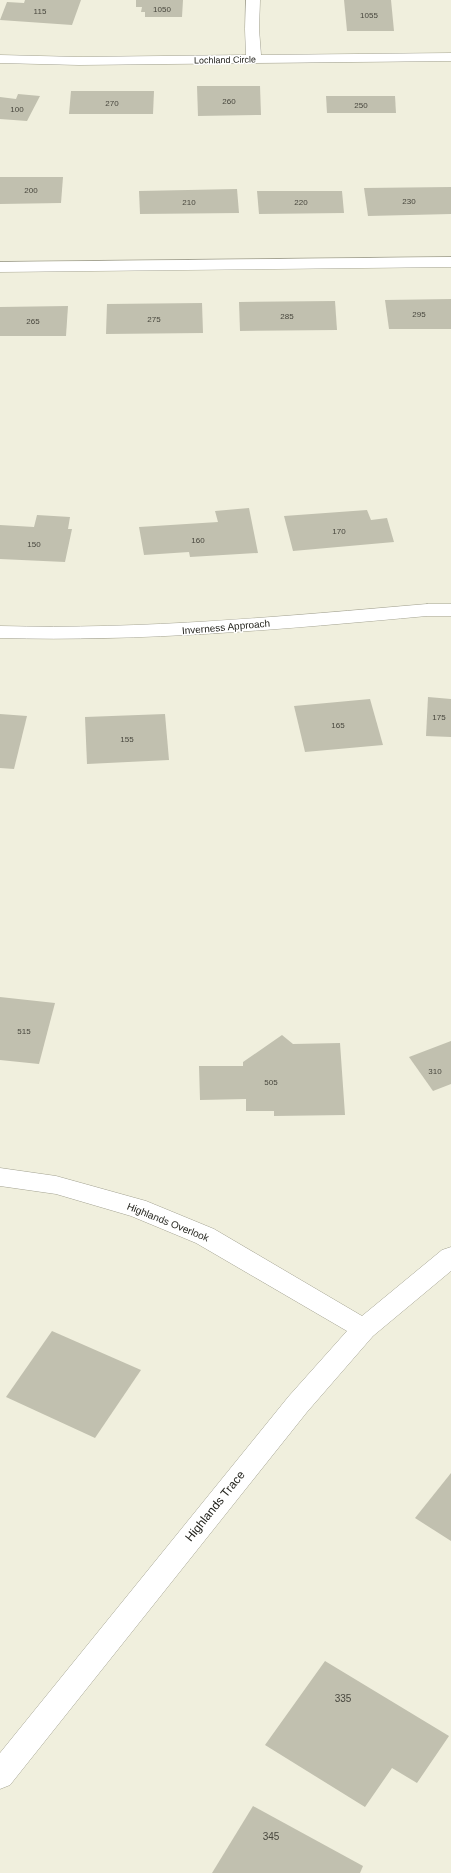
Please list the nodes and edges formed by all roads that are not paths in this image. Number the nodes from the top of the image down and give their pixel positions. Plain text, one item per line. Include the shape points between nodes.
1 (253, 0) edge
2 (451, 57) edge
3 (0, 59) edge
4 (254, 59) junction
5 (451, 262) edge
6 (0, 267) edge
7 (451, 610) edge
8 (0, 632) edge
9 (0, 1177) edge
10 (451, 1257) edge
11 (364, 1329) junction
12 (0, 1775) edge

1 - 4 street
2 - 4 street, Lochland Circle
3 - 4 street, Lochland Circle
5 - 6 street
7 - 8 street, Inverness Approach via 419,610 176,632
9 - 11 street, Highlands Overlook via 64,1187 137,1208 206,1236
10 - 11 street, Highlands Trace
11 - 12 street, Highlands Trace via 298,1404

